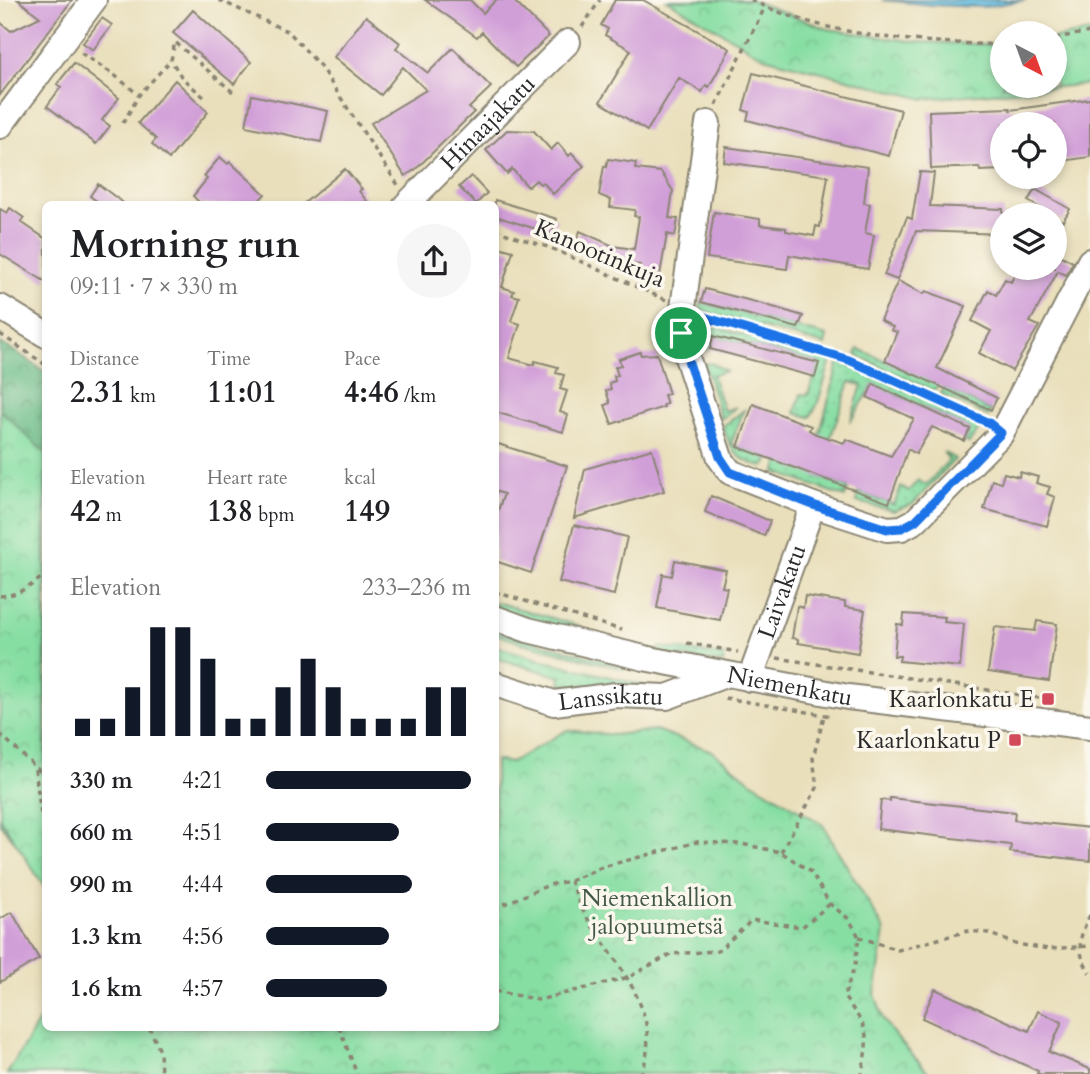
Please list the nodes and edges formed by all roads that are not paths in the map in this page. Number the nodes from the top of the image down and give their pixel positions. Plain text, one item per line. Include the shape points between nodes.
1 (94, 0) edge
2 (568, 42) road end
3 (708, 123) road end
4 (0, 126) edge
5 (410, 201) edge
6 (1090, 261) edge
7 (0, 307) edge
8 (42, 333) edge
9 (813, 505) junction
10 (499, 619) edge
11 (738, 676) junction
12 (499, 685) edge
13 (1090, 727) edge

1 - 4 street
2 - 5 street, Hinaajakatu
3 - 9 street via 683,308 681,333 686,354 720,457 730,472
6 - 9 street via 1001,433 915,521 887,529
7 - 8 street
9 - 11 street, Laivakatu via 757,654
10 - 11 street, Niemenkatu via 644,658
11 - 12 street, Lanssikatu via 667,697 616,695 554,703
11 - 13 street, Niemenkatu via 848,698

